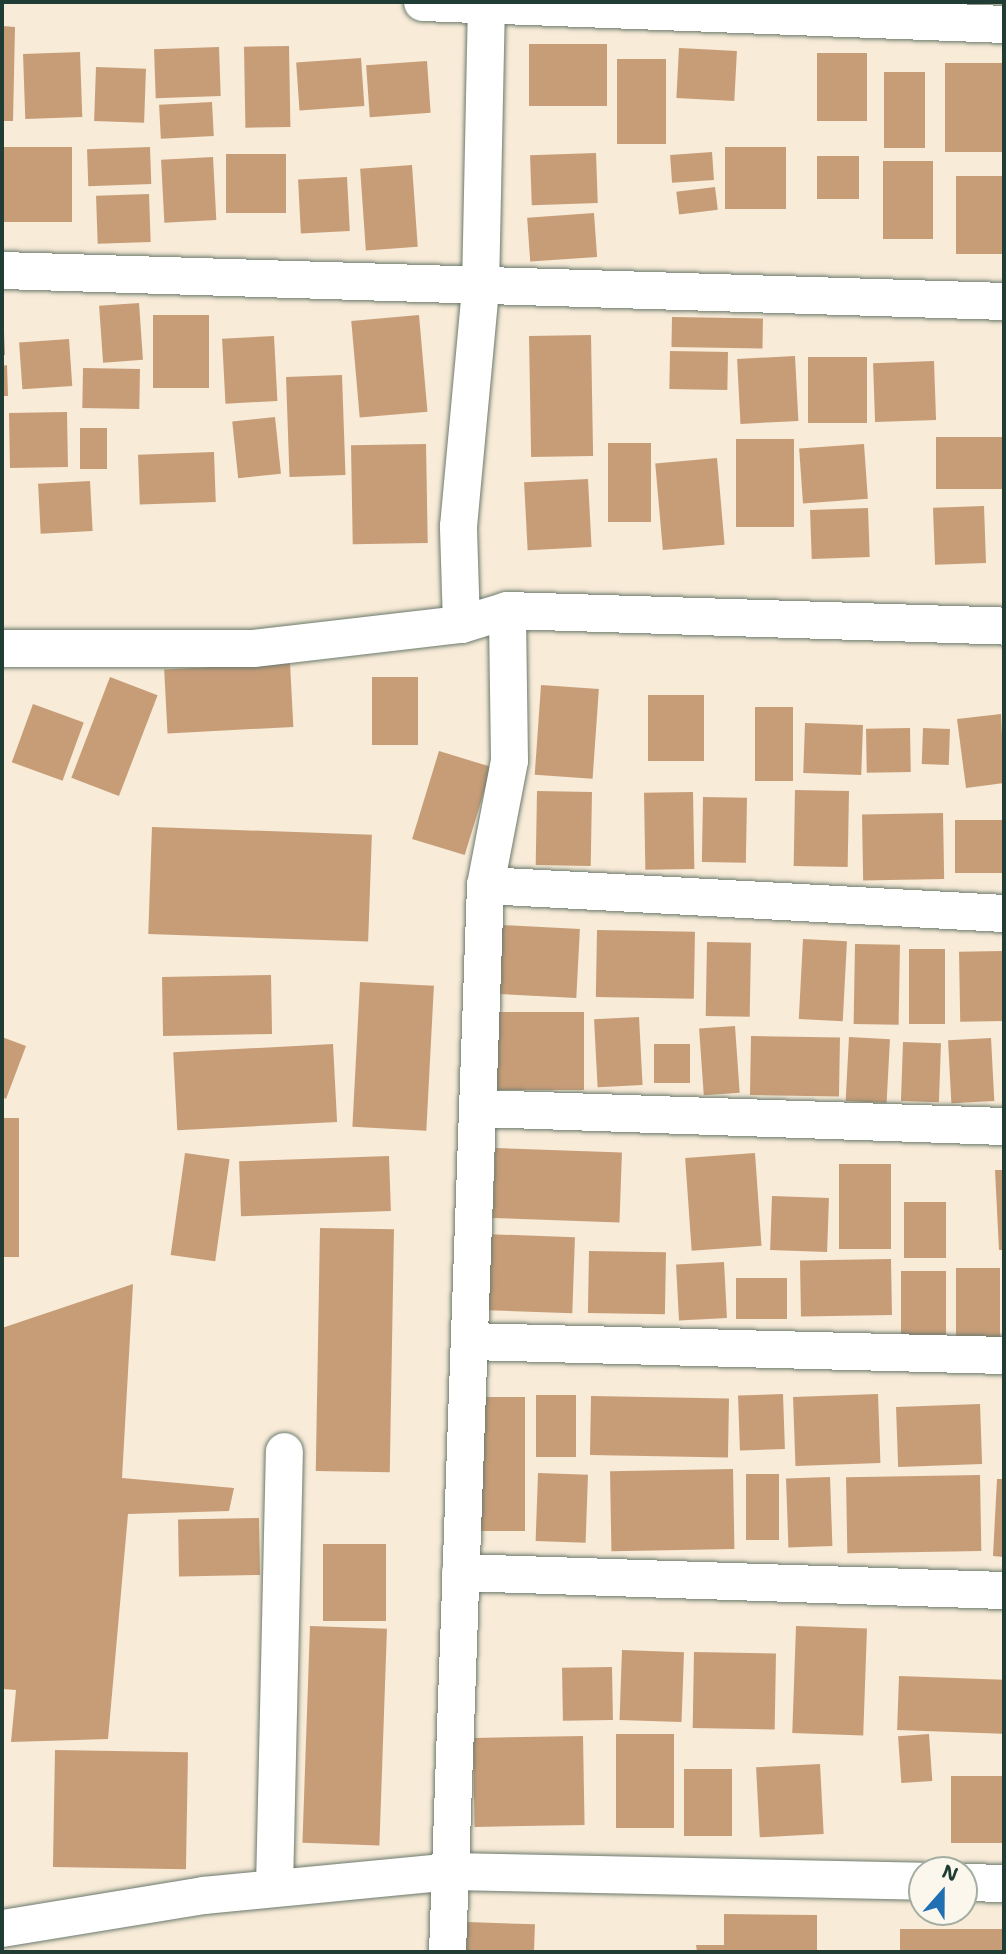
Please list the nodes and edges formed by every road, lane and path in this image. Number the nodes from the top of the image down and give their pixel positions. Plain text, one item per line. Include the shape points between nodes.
1 (422, 2) edge
2 (486, 3) edge
3 (1004, 24) edge
4 (2, 270) edge
5 (480, 288) junction
6 (1004, 301) edge
7 (507, 610) junction
8 (461, 624) junction
9 (1004, 626) edge
10 (2, 648) edge
11 (485, 885) junction
12 (1004, 914) edge
13 (480, 1108) junction
14 (1004, 1126) edge
15 (469, 1341) junction
16 (1004, 1355) edge
17 (284, 1451) dead end
18 (460, 1572) junction
19 (1004, 1590) edge
20 (451, 1871) junction
21 (908, 1881) edge
22 (978, 1882) edge
23 (1004, 1883) edge
24 (274, 1887) junction
25 (2, 1928) edge
26 (447, 1952) edge

1 - 2 street
2 - 3 street
2 - 5 street
4 - 5 street
5 - 6 street
5 - 8 street via 458,526
7 - 8 street
7 - 9 street
7 - 11 street via 509,760
8 - 10 street via 254,648
11 - 12 street
11 - 13 street
13 - 14 street
13 - 15 street
15 - 16 street
15 - 18 street
17 - 24 street
18 - 19 street
18 - 20 street
20 - 21 street
20 - 24 street
20 - 26 street
22 - 23 street
24 - 25 street

